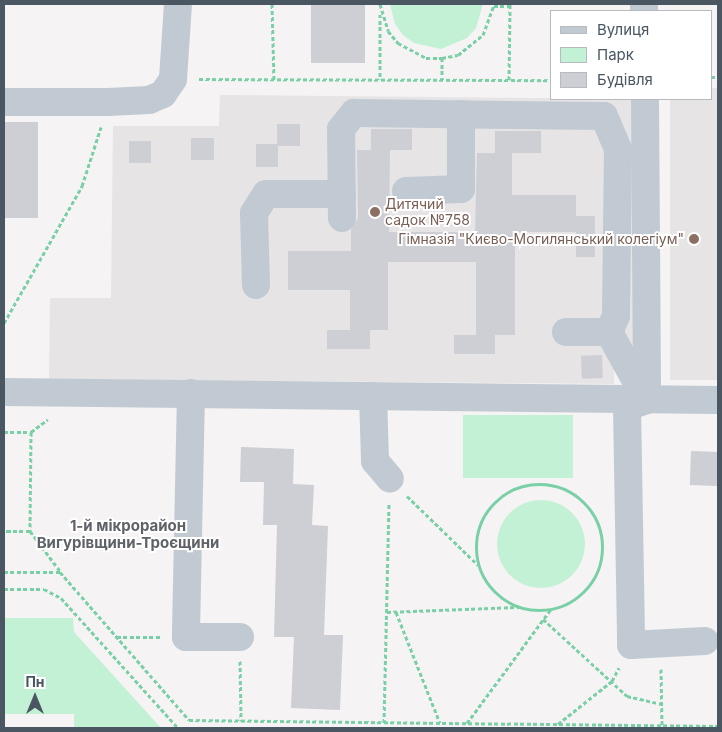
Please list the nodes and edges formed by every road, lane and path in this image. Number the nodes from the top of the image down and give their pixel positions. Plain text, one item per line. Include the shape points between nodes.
1 (178, 4) edge
2 (272, 4) edge
3 (380, 4) edge
4 (494, 5) edge
5 (510, 5) edge
6 (442, 58) junction
7 (173, 79) junction
8 (274, 79) junction
9 (380, 79) junction
10 (442, 79) junction
11 (509, 80) junction
12 (550, 80) edge
13 (645, 100) edge
14 (4, 102) edge
15 (108, 102) junction
16 (461, 114) junction
17 (406, 191) dead end
18 (256, 285) dead end
19 (4, 323) edge
20 (566, 332) dead end
21 (609, 332) junction
22 (4, 392) edge
23 (191, 393) junction
24 (373, 396) junction
25 (646, 400) junction
26 (718, 400) edge
27 (4, 432) edge
28 (390, 479) junction
29 (4, 532) edge
30 (30, 532) junction
31 (478, 566) junction
32 (4, 572) edge
33 (60, 572) junction
34 (4, 589) edge
35 (521, 607) junction
36 (551, 609) junction
37 (387, 612) junction
38 (396, 612) junction
39 (543, 620) junction
40 (116, 637) junction
41 (186, 637) junction
42 (240, 637) joint
43 (704, 641) dead end
44 (661, 643) junction
45 (630, 645) junction
46 (612, 682) junction
47 (661, 704) junction
48 (241, 721) junction
49 (384, 722) junction
50 (440, 723) junction
51 (466, 723) junction
52 (558, 725) junction
53 (662, 726) junction
54 (718, 726) edge
55 (178, 728) edge

1 - 7 lane
2 - 8 path
3 - 6 path via 388,31 398,43 426,58
3 - 9 path
4 - 5 path
4 - 6 path via 490,21 477,41 458,55
5 - 11 path
6 - 10 path
7 - 8 path
7 - 15 lane via 167,92 159,97
8 - 9 path
9 - 10 path
10 - 11 path
11 - 12 path
13 - 25 lane
14 - 15 lane
15 - 19 path via 82,186
16 - 17 lane via 461,189
16 - 18 lane via 354,113 341,129 342,206 266,194 254,213
16 - 21 lane via 604,116 618,149 616,316
20 - 21 lane
21 - 25 lane
22 - 23 lane
23 - 24 lane
23 - 41 lane
24 - 25 lane
24 - 28 lane via 375,461
25 - 26 lane
25 - 45 lane via 627,408
27 - 30 path via 31,432
28 - 31 path
28 - 37 path
29 - 30 path
30 - 33 path
31 - 35 path via 494,592
31 - 36 path via 476,551 481,521 499,498 526,484 541,483 571,492 593,513 600,527 602,557 590,585 566,604
32 - 33 path
33 - 40 path
34 - 55 path via 44,589 61,598
35 - 36 path
35 - 38 path
36 - 39 path
37 - 38 path
37 - 49 path
38 - 50 path
39 - 46 path
39 - 51 path
40 - 41 path
40 - 48 path via 189,720
41 - 42 lane
42 - 48 path
43 - 44 lane
44 - 45 lane
44 - 47 path
45 - 46 path
46 - 47 path via 627,696
46 - 52 path
47 - 53 path
48 - 49 path
49 - 50 path
50 - 51 path
51 - 52 path
52 - 53 path
53 - 54 path

